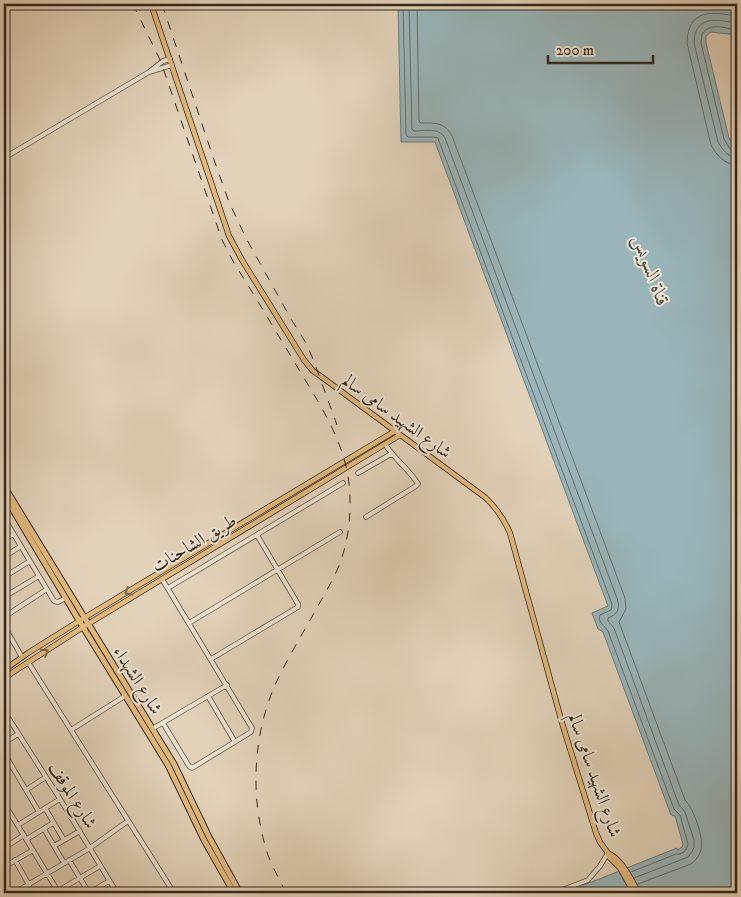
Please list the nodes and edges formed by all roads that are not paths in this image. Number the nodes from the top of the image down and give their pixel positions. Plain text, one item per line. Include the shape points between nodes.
1 (151, 4) edge
2 (170, 59) junction
3 (172, 65) junction
4 (149, 72) junction
5 (4, 158) edge
6 (395, 431) junction
7 (400, 435) junction
8 (384, 444) junction
9 (391, 454) junction
10 (358, 473) dead end
11 (343, 483) dead end
12 (4, 486) edge
13 (4, 495) edge
14 (259, 513) junction
15 (366, 517) dead end
16 (263, 518) junction
17 (4, 520) edge
18 (340, 532) dead end
19 (13, 534) junction
20 (256, 535) junction
21 (4, 540) edge
22 (21, 546) junction
23 (40, 550) junction
24 (4, 557) edge
25 (186, 557) junction
26 (30, 561) junction
27 (190, 562) junction
28 (171, 566) junction
29 (277, 570) junction
30 (175, 571) junction
31 (38, 576) junction
32 (4, 577) edge
33 (162, 579) junction
34 (168, 588) junction
35 (47, 589) junction
36 (4, 597) edge
37 (66, 598) junction
38 (4, 617) edge
39 (82, 620) junction
40 (189, 623) junction
41 (4, 626) edge
42 (85, 626) junction
43 (22, 657) junction
44 (211, 659) junction
45 (17, 661) junction
46 (28, 662) junction
47 (21, 667) junction
48 (6, 669) edge
49 (12, 673) junction
50 (4, 678) edge
51 (227, 686) junction
52 (125, 696) junction
53 (208, 696) junction
54 (4, 711) edge
55 (163, 723) junction
56 (71, 730) junction
57 (152, 730) junction
58 (18, 734) junction
59 (235, 742) junction
60 (4, 743) edge
61 (4, 753) edge
62 (46, 777) junction
63 (26, 790) junction
64 (60, 799) junction
65 (4, 803) edge
66 (45, 808) junction
67 (9, 812) junction
68 (39, 812) junction
69 (4, 815) edge
70 (128, 821) junction
71 (53, 822) junction
72 (18, 825) junction
73 (44, 829) junction
74 (80, 831) junction
75 (25, 837) junction
76 (64, 840) junction
77 (54, 846) junction
78 (4, 848) edge
79 (90, 848) junction
80 (33, 850) junction
81 (608, 853) junction
82 (15, 860) junction
83 (69, 860) junction
84 (64, 863) junction
85 (100, 866) junction
86 (4, 867) edge
87 (621, 867) junction
88 (47, 874) junction
89 (80, 878) junction
90 (110, 881) junction
91 (28, 886) junction
92 (4, 890) edge
93 (59, 892) edge
94 (9, 893) edge
95 (14, 893) edge
96 (30, 893) edge
97 (89, 893) edge
98 (117, 893) edge
99 (174, 893) edge
100 (238, 893) edge
101 (554, 893) edge
102 (634, 893) edge
103 (639, 893) edge

1 - 2 main road, شارع الشهيد سامى سالم
2 - 3 main road, شارع الشهيد سامى سالم
2 - 4 street
3 - 4 street
3 - 6 main road, شارع الشهيد سامى سالم via 224,223 242,260 308,366
4 - 5 street
6 - 7 main road, شارع الشهيد سامى سالم
6 - 14 main road, طريق الشاحنات
7 - 8 main road, طريق الشاحنات
7 - 81 main road, شارع الشهيد سامى سالم via 486,498 506,525 573,759 598,837
8 - 9 street
8 - 16 main road, طريق الشاحنات
9 - 10 street
9 - 15 street via 418,482 417,485
11 - 20 street
12 - 23 highway, شارع الشهداء
13 - 23 highway, شارع الشهداء
14 - 16 main road
14 - 25 main road, طريق الشاحنات
16 - 27 main road, طريق الشاحنات
17 - 19 street
18 - 29 street
19 - 21 street
19 - 22 street
20 - 29 street
20 - 34 street
22 - 24 street
22 - 26 street
23 - 37 highway, شارع الشهداء
23 - 39 highway, شارع الشهداء
25 - 27 main road
25 - 28 main road, طريق الشاحنات
26 - 31 street
26 - 32 street
27 - 30 main road, طريق الشاحنات
28 - 30 main road
28 -> 39 main road, طريق الشاحنات
29 - 40 street
29 - 44 street via 298,607
30 - 33 main road, طريق الشاحنات
31 - 35 street
31 - 36 street
33 - 34 street
33 - 42 main road, طريق الشاحنات
34 - 40 street
35 - 37 street via 54,602
35 - 38 street
37 - 39 highway, شارع الشهداء
39 - 42 highway, شارع الشهداء
39 - 43 main road, طريق الشاحنات
40 - 44 street
41 - 43 street
46 -> 42 main road, طريق الشاحنات
42 - 52 highway, شارع الشهداء
42 - 57 highway, شارع الشهداء
43 - 45 main road, طريق الشاحنات
44 - 51 street
45 - 47 main road
45 - 48 main road, طريق الشاحنات
46 - 47 main road, طريق الشاحنات
46 - 56 street
47 - 49 main road, طريق الشاحنات
48 - 49 main road via 11,669
49 - 50 main road, طريق الشاحنات
51 - 53 street
51 - 59 street via 252,728
52 - 56 street
52 - 100 highway, شارع الشهداء via 172,772 204,840
53 - 55 street
53 - 59 street
54 - 58 street, شارع الموقف
55 - 57 street
55 - 59 street via 192,768
56 - 70 street
57 - 100 highway, شارع الشهداء via 178,773
58 - 60 street
58 - 62 street, شارع الموقف
61 - 63 street
62 - 63 street
62 - 64 street, شارع الموقف
63 - 68 street
64 - 66 street
64 - 74 street, شارع الموقف
65 - 67 street
66 - 68 street
66 - 71 street
67 - 69 street
67 - 72 street
68 - 72 street
70 - 79 street
70 - 99 street
71 - 73 street
71 - 76 street
72 - 75 street
73 - 75 street
73 - 77 street
74 - 76 street
74 - 79 street, شارع الموقف
75 - 78 street
75 - 80 street
76 - 77 street
77 - 84 street
79 - 83 street
79 - 85 street, شارع الموقف
80 - 82 street
80 - 88 street
81 - 87 main road, شارع الشهيد سامى سالم
81 - 101 street via 590,878
82 - 86 street
82 - 91 street
83 - 84 street
83 - 89 street
84 - 88 street
85 - 89 street
85 - 90 street, شارع الموقف
87 - 102 main road, شارع الشهيد سامى سالم
87 - 103 main road, شارع الشهيد سامى سالم
88 - 91 street
88 - 93 street
89 - 93 street
89 - 97 street
90 - 97 street
90 - 98 street, شارع الموقف
91 - 95 street
91 - 96 street
92 - 94 street

